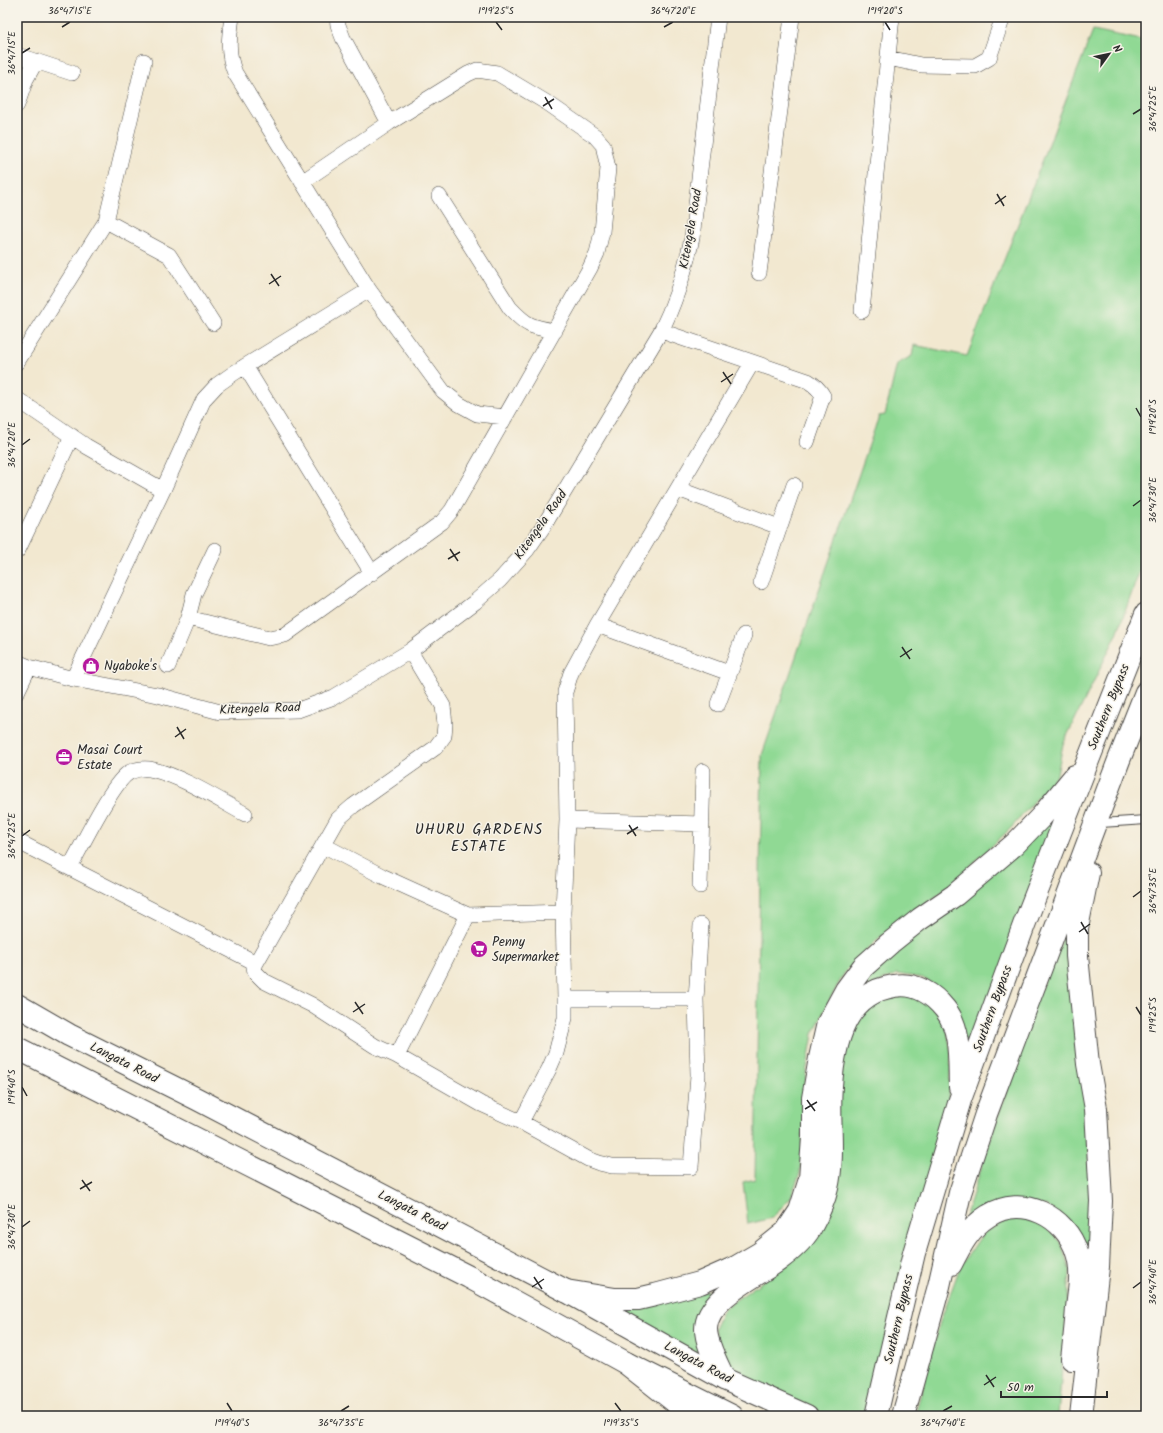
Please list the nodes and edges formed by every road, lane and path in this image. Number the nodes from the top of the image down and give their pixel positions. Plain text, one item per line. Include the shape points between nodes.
1 (232, 17) edge
2 (337, 17) edge
3 (718, 17) edge
4 (792, 17) edge
5 (892, 17) edge
6 (1003, 17) edge
7 (17, 55) edge
8 (888, 58) junction
9 (36, 61) junction
10 (144, 61) dead end
11 (72, 72) dead end
12 (17, 105) edge
13 (389, 123) junction
14 (302, 182) junction
15 (439, 196) dead end
16 (106, 221) junction
17 (759, 272) dead end
18 (369, 290) junction
19 (862, 311) dead end
20 (213, 323) dead end
21 (555, 331) junction
22 (661, 331) junction
23 (17, 362) edge
24 (752, 362) junction
25 (245, 366) junction
26 (17, 399) edge
27 (505, 417) junction
28 (72, 436) junction
29 (807, 442) dead end
30 (794, 485) dead end
31 (678, 489) junction
32 (163, 490) junction
33 (779, 527) junction
34 (18, 550) dead end
35 (215, 550) dead end
36 (372, 573) junction
37 (761, 582) dead end
38 (1146, 614) edge
39 (188, 618) junction
40 (597, 625) junction
41 (744, 635) dead end
42 (410, 651) junction
43 (23, 665) edge
44 (168, 666) dead end
45 (730, 673) junction
46 (73, 678) junction
47 (17, 692) edge
48 (1146, 692) edge
49 (718, 704) dead end
50 (1088, 758) junction
51 (1119, 760) junction
52 (703, 771) dead end
53 (245, 814) dead end
54 (567, 820) junction
55 (1146, 820) edge
56 (1101, 823) junction
57 (702, 824) junction
58 (17, 840) edge
59 (323, 845) junction
60 (70, 867) junction
61 (700, 886) dead end
62 (563, 912) junction
63 (468, 915) junction
64 (701, 925) dead end
65 (256, 963) junction
66 (565, 999) junction
67 (696, 999) junction
68 (17, 1005) edge
69 (17, 1048) edge
70 (397, 1056) junction
71 (960, 1100) junction
72 (521, 1122) junction
73 (939, 1286) junction
74 (566, 1291) junction
75 (626, 1363) junction
76 (724, 1378) junction
77 (690, 1416) edge
78 (732, 1416) edge
79 (807, 1416) edge
80 (876, 1416) edge
81 (904, 1416) edge
82 (1066, 1416) edge
83 (1081, 1416) edge

1 - 14 street via 229,42 231,63 235,73
2 - 13 street via 343,38
3 - 22 street, Kitengela Road via 692,238 673,307
4 - 17 street
5 - 8 street
6 - 8 street via 989,58 974,66 921,65
7 - 9 street
8 - 19 street
9 - 11 street
9 - 12 street via 26,79
10 - 16 street
13 - 14 street
13 - 21 street via 468,74 477,70 487,71 497,73 549,104 603,145 608,168 602,232 597,253
14 - 18 street
15 - 21 street via 510,308 533,327
16 - 20 street via 169,255
16 - 23 street
18 - 25 street
18 - 27 street via 443,391 477,414
21 - 27 street
22 - 24 street
22 - 42 street, Kitengela Road via 527,550 500,580 475,602
24 - 29 street via 808,381 818,388 823,396
24 - 31 street
25 - 32 street via 217,385 204,399
25 - 36 street
26 - 28 street
27 - 36 street via 452,510 442,522
28 - 32 street
28 - 34 street
30 - 33 street
31 - 33 street
31 - 40 street
32 - 46 street
33 - 37 street
35 - 39 street via 194,594
36 - 39 street via 285,635 278,637 258,636
38 - 50 main road, Southern Bypass
39 - 44 street
40 - 45 street
40 - 54 street via 571,673 565,692
41 - 45 street
42 - 46 street, Kitengela Road via 334,697 298,710 220,712
42 - 59 street via 443,706 444,736 435,748 344,813
43 - 46 street, Kitengela Road
43 - 47 street
45 - 49 street
48 - 51 main road
50 - 71 main road, Southern Bypass
50 - 74 main road via 1042,816 1015,844 955,895 890,943 863,967 846,990 828,1023 820,1058 813,1098 814,1138 810,1179 800,1211 786,1232 760,1253 736,1267 677,1290 638,1299 615,1299
51 - 56 main road
51 - 73 main road via 986,1114 960,1192
52 - 57 street
53 - 60 street via 180,780 154,770 129,772 111,792
54 - 57 street
54 - 62 street
55 - 56 lane
56 - 83 main road via 1077,928 1077,956 1088,1064 1096,1109 1101,1201 1098,1267
57 - 61 street
58 - 60 street
59 - 63 street via 382,876
59 - 65 street
60 - 65 street
62 - 63 street
62 - 66 street
63 - 70 street
64 - 67 street
65 - 70 street via 255,972 264,981 312,1005 375,1046
66 - 67 street
66 - 72 street via 564,1018 556,1053
67 - 72 street via 698,1075 691,1167 599,1164
68 - 74 main road, Langata Road via 69,1035
69 - 75 main road via 469,1278
70 - 72 street via 481,1104
71 - 76 main road via 959,1053 955,1029 947,1011 937,1000 919,988 899,985 882,987 868,994 852,1010 844,1023 836,1047 830,1086 829,1177 822,1203 811,1227 797,1245 781,1259 727,1294 708,1319 708,1340
71 - 80 main road, Southern Bypass via 914,1253
73 - 81 main road
73 - 82 main road via 968,1235 988,1216 1019,1207 1036,1210 1056,1222 1070,1238 1077,1254 1081,1275
74 - 76 main road, Langata Road
75 - 77 main road
75 - 78 main road
76 - 79 main road, Langata Road

